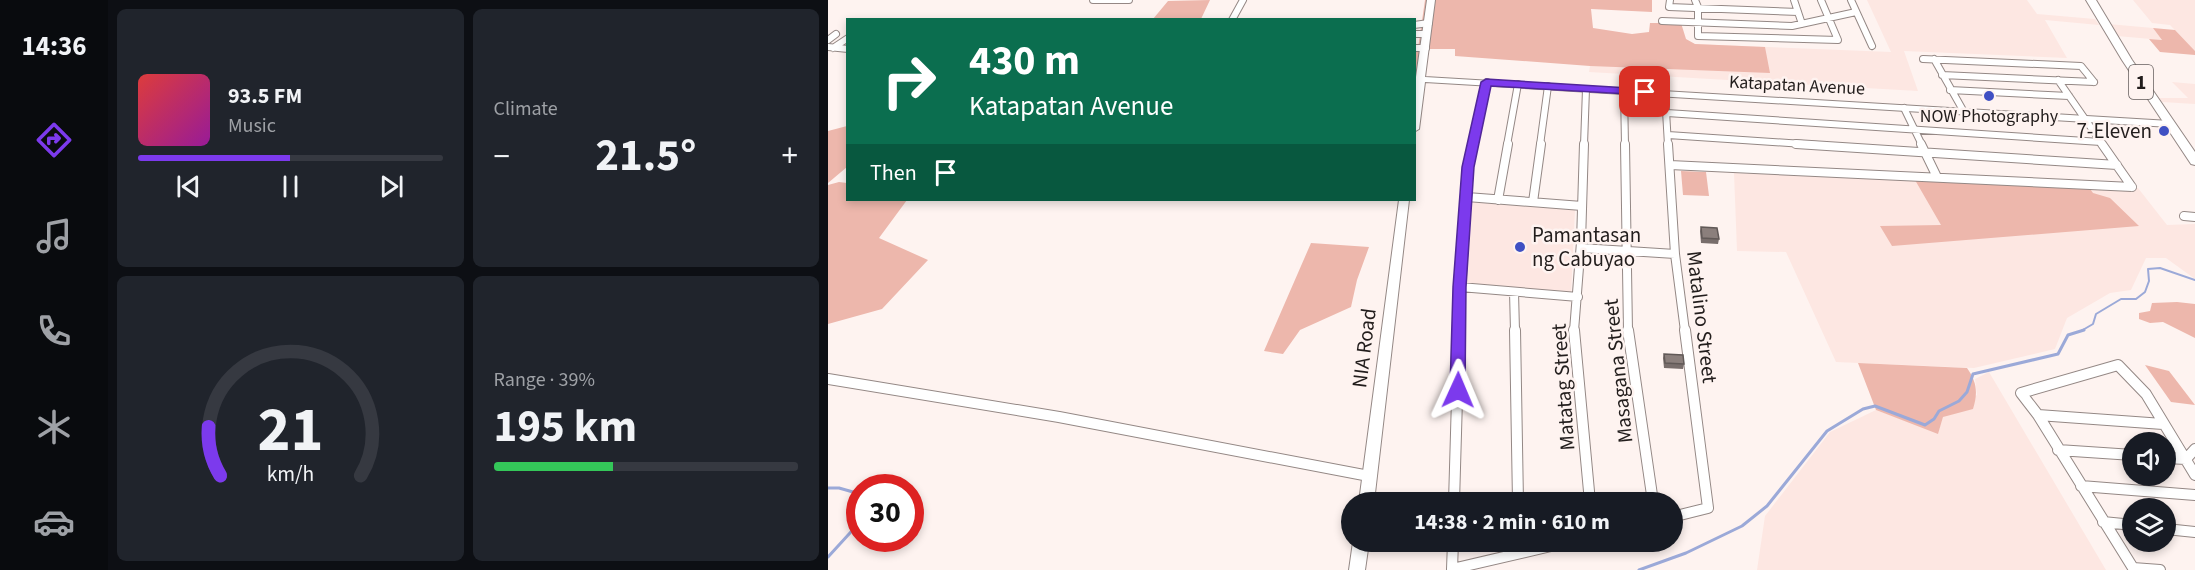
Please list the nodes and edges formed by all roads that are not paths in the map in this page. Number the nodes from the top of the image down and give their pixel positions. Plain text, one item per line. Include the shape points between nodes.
1 (1093, 0) edge
2 (1129, 0) edge
3 (1244, 0) edge
4 (1431, 0) edge
5 (1670, 0) edge
6 (1695, 0) edge
7 (1724, 0) edge
8 (1767, 0) edge
9 (1794, 0) edge
10 (1821, 0) edge
11 (1851, 0) edge
12 (2091, 0) edge
13 (1698, 7) junction
14 (1725, 9) junction
15 (1771, 10) junction
16 (1798, 12) junction
17 (1856, 12) junction
18 (1233, 18) edge
19 (1828, 18) junction
20 (1662, 21) dead end
21 (1697, 21) junction
22 (1419, 22) edge
23 (1802, 24) junction
24 (836, 34) dead end
25 (1416, 34) edge
26 (1427, 34) junction
27 (828, 40) edge
28 (1872, 46) dead end
29 (837, 48) edge
30 (1416, 48) edge
31 (1426, 48) junction
32 (828, 55) edge
33 (1923, 59) dead end
34 (1934, 59) junction
35 (1942, 75) junction
36 (1422, 79) junction
37 (2058, 80) junction
38 (1486, 82) junction
39 (1518, 84) junction
40 (1548, 86) junction
41 (1586, 89) junction
42 (1950, 90) junction
43 (1624, 91) junction
44 (1665, 94) junction
45 (2069, 96) junction
46 (1904, 108) junction
47 (1964, 112) junction
48 (1667, 113) junction
49 (1416, 116) edge
50 (2085, 119) junction
51 (2170, 124) junction
52 (1915, 130) junction
53 (1668, 135) junction
54 (2101, 142) junction
55 (1925, 153) junction
56 (2195, 161) edge
57 (1670, 165) junction
58 (2117, 165) junction
59 (1937, 177) junction
60 (1467, 197) junction
61 (1498, 200) junction
62 (1404, 201) edge
63 (1533, 202) junction
64 (1582, 206) junction
65 (2184, 216) dead end
66 (2195, 217) edge
67 (1581, 248) junction
68 (1628, 251) junction
69 (1675, 254) junction
70 (1460, 287) junction
71 (1514, 292) junction
72 (1578, 297) junction
73 (828, 379) edge
74 (2038, 415) junction
75 (2163, 424) junction
76 (2195, 449) edge
77 (2058, 450) junction
78 (2122, 454) edge
79 (2176, 458) edge
80 (2186, 459) junction
81 (2195, 475) edge
82 (1370, 476) junction
83 (2081, 486) junction
84 (1368, 492) edge
85 (1454, 492) edge
86 (1518, 492) edge
87 (1589, 492) edge
88 (1652, 492) edge
89 (2195, 495) edge
90 (1683, 514) edge
91 (2103, 522) junction
92 (2122, 524) edge
93 (2176, 530) edge
94 (2195, 532) edge
95 (1360, 552) edge
96 (1453, 552) edge
97 (1504, 552) edge
98 (1357, 570) edge
99 (2160, 570) edge

1 - 2 street
3 - 18 street
4 - 22 street
5 - 13 street via 1669,8
6 - 13 street
7 - 14 street
8 - 15 street
9 - 16 street
10 - 19 street
11 - 17 street
12 - 51 highway, 1
13 - 14 street
13 - 21 street
14 - 15 street
15 - 16 street
16 - 23 street
17 - 19 street
17 - 28 street
19 - 21 street via 1838,40 1698,36
19 - 23 street
20 - 21 street
21 - 23 street
22 - 26 street
24 - 27 street
25 - 26 street
26 - 31 street
29 - 32 street
30 - 31 street
31 - 36 street
33 - 34 street
34 - 35 street
34 - 37 street via 2082,66 2094,82
35 - 37 street
35 - 42 street
36 - 38 street, Katapatan Avenue
36 - 49 street
37 - 45 street
38 - 39 street, Katapatan Avenue
38 - 60 street via 1468,167
39 - 40 street, Katapatan Avenue
39 - 61 street
40 - 41 street, Katapatan Avenue
40 - 63 street
41 - 43 street, Katapatan Avenue
41 - 64 street, Matatag Street
42 - 45 street
42 - 47 street
43 - 44 street, Katapatan Avenue
43 - 68 street, Masagana Street
44 - 46 street, Katapatan Avenue
44 - 48 street, Matalino Street
45 - 50 street
46 - 47 street, Katapatan Avenue
46 - 52 street
47 - 50 street, Katapatan Avenue
48 - 52 street
48 - 53 street, Matalino Street
50 - 51 street, Katapatan Avenue
50 - 54 street
51 - 56 highway, 1
52 - 54 street
52 - 55 street
53 - 55 street
53 - 57 street, Matalino Street
54 - 58 street
55 - 58 street
55 - 59 street
57 - 59 street
57 - 69 street, Matalino Street
58 - 59 street via 2132,187
60 - 61 street
60 - 70 street
61 - 63 street
62 - 82 street, NIA Road
63 - 64 street
64 - 67 street, Matatag Street
65 - 66 street
67 - 68 street
67 - 72 street, Matatag Street
68 - 69 street
68 - 88 street, Masagana Street via 1627,322
69 - 90 street, Matalino Street via 1708,508
70 - 71 street
70 - 85 street
71 - 72 street
71 - 86 street
72 - 87 street, Matatag Street via 1575,327
73 - 82 street via 1059,417
74 - 75 street
74 - 75 street via 2021,393 2118,365 2146,394
74 - 77 street
75 - 80 street
76 - 80 street
77 - 78 street
77 - 83 street
79 - 80 street
80 - 81 street
82 - 84 street, NIA Road
83 - 89 street
83 - 91 street
91 - 92 street
91 - 99 street via 2133,568
93 - 94 street
95 - 98 street
96 - 97 street via 1452,569

